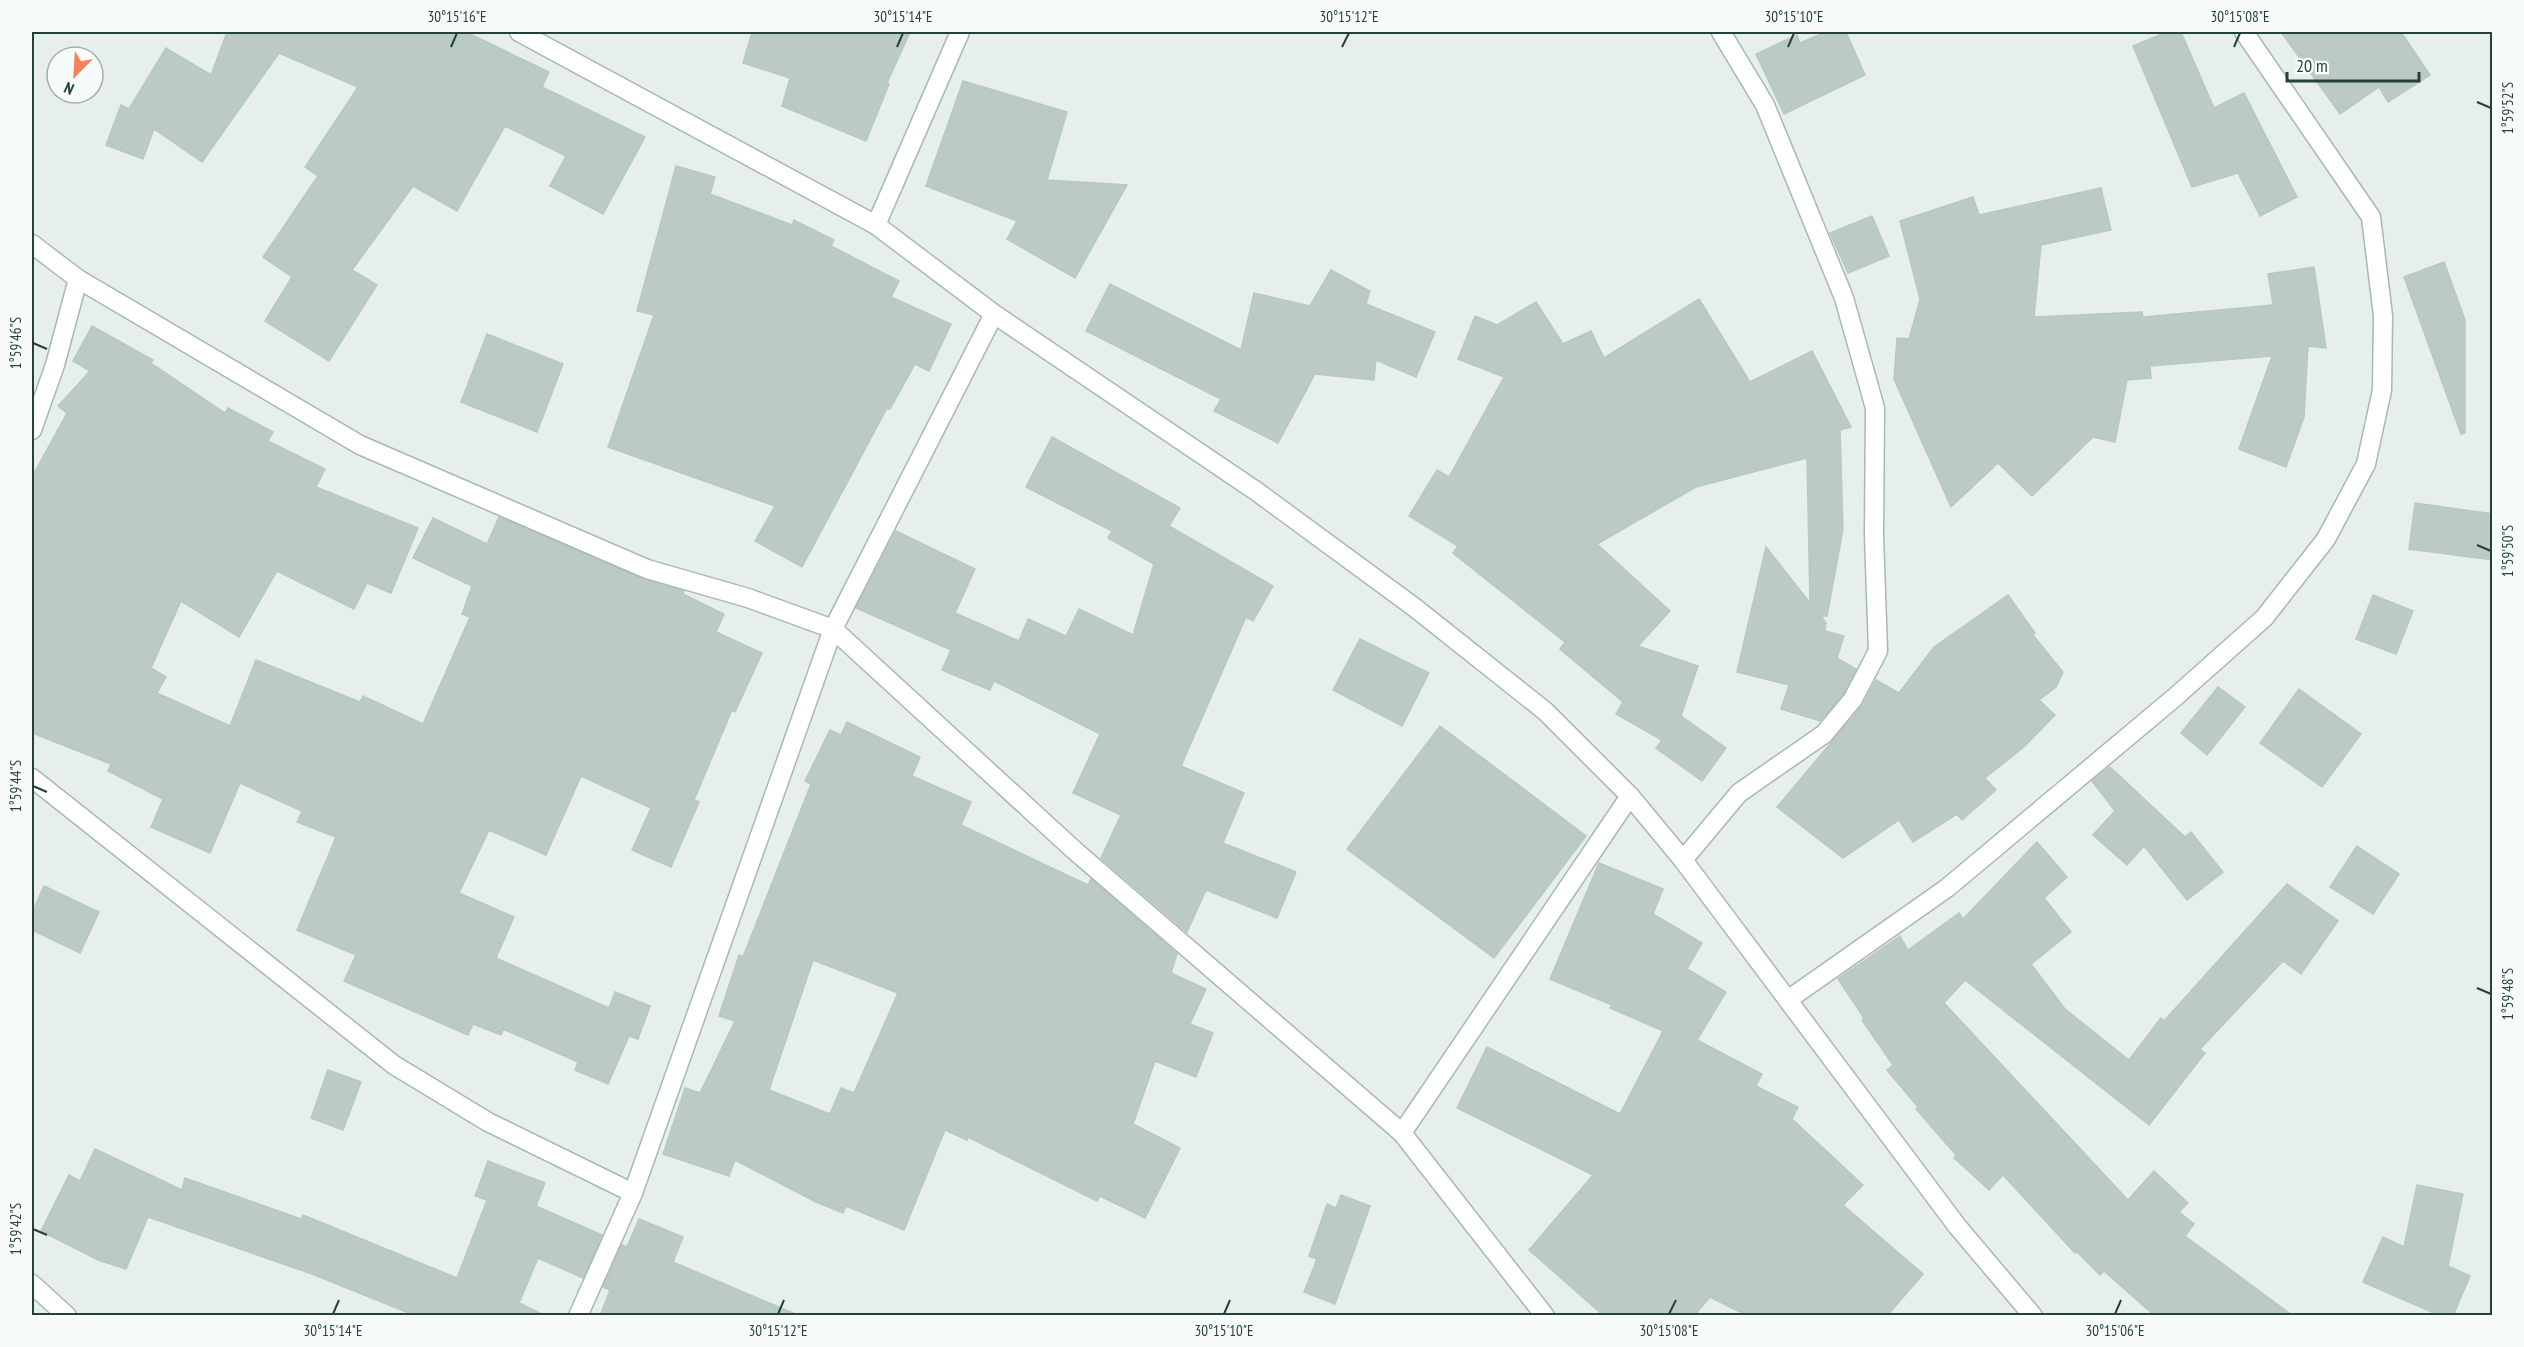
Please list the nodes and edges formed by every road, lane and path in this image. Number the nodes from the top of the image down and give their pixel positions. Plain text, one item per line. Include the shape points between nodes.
1 (519, 32) edge
2 (960, 32) edge
3 (1721, 32) edge
4 (2244, 32) edge
5 (876, 225) junction
6 (32, 244) edge
7 (78, 279) junction
8 (994, 314) junction
9 (32, 430) edge
10 (833, 629) junction
11 (32, 778) edge
12 (1630, 796) junction
13 (1683, 860) junction
14 (1789, 999) junction
15 (1402, 1133) junction
16 (633, 1193) junction
17 (32, 1284) edge
18 (68, 1316) edge
19 (578, 1316) edge
20 (1545, 1316) edge
21 (2033, 1316) edge

1 - 5 street
2 - 5 street
3 - 13 street via 1765,105 1840,287 1875,408 1878,651 1853,699 1824,734 1739,793
4 - 14 street via 2371,217 2383,316 2382,390 2366,464 2326,539 2264,618 1947,888
5 - 8 street
6 - 7 street
7 - 9 street via 55,365
7 - 10 street via 360,445 647,569 748,598
8 - 10 street
8 - 12 street via 1256,491 1414,607 1545,711
10 - 15 street via 1074,850
10 - 16 street
11 - 16 street via 394,1065 488,1122
12 - 13 street
12 - 15 street
13 - 14 street
14 - 21 street via 1957,1226
15 - 20 street
16 - 19 street
17 - 18 street

